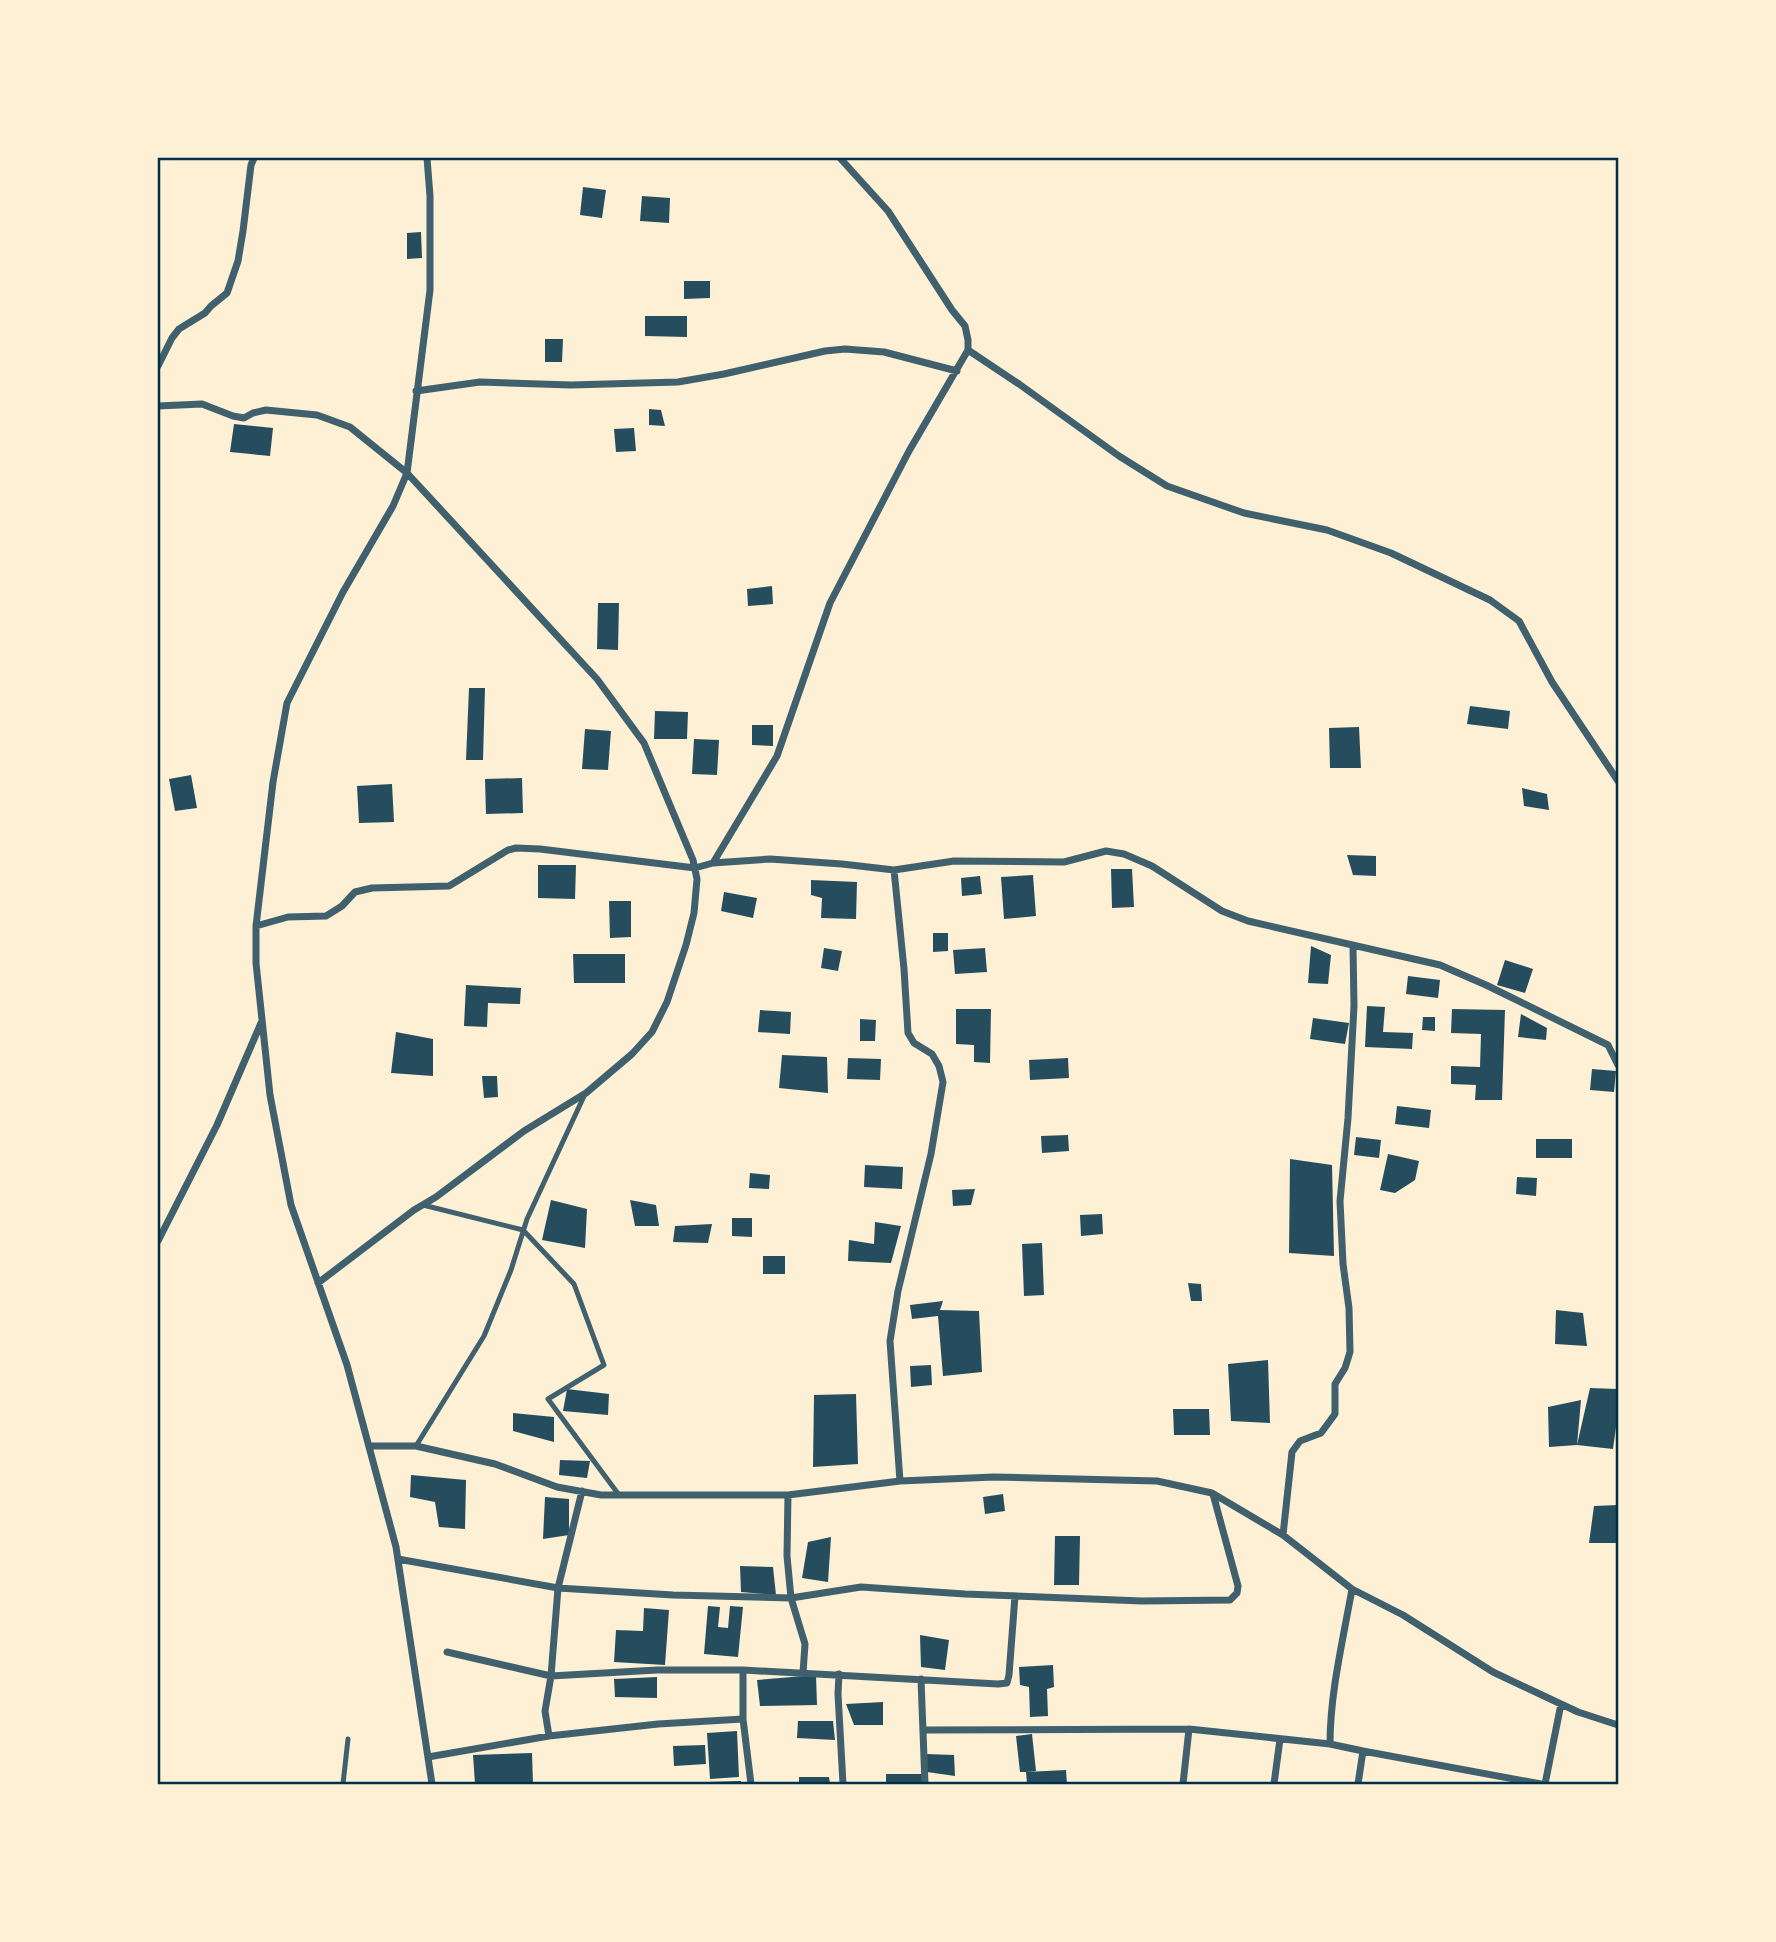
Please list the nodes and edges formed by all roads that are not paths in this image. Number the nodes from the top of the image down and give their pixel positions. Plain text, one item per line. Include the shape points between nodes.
1 (254, 158) edge
2 (427, 158) edge
3 (840, 158) edge
4 (968, 350) junction
5 (158, 366) edge
6 (957, 371) junction
7 (416, 391) junction
8 (158, 406) edge
9 (407, 473) junction
10 (1619, 781) edge
11 (713, 863) junction
12 (695, 868) junction
13 (894, 870) junction
14 (256, 926) junction
15 (1353, 946) junction
16 (262, 1021) junction
17 (1619, 1065) edge
18 (586, 1093) junction
19 (423, 1205) junction
20 (523, 1230) junction
21 (158, 1241) edge
22 (318, 1283) junction
23 (369, 1446) junction
24 (416, 1446) junction
25 (900, 1481) junction
26 (582, 1491) junction
27 (1212, 1493) junction
28 (618, 1495) junction
29 (788, 1495) junction
30 (1283, 1535) junction
31 (398, 1559) junction
32 (558, 1588) junction
33 (1352, 1589) junction
34 (1015, 1595) junction
35 (791, 1598) junction
36 (447, 1652) dead end
37 (743, 1670) junction
38 (803, 1673) junction
39 (838, 1674) junction
40 (551, 1676) junction
41 (921, 1679) junction
42 (1561, 1704) junction
43 (743, 1719) junction
44 (1619, 1725) edge
45 (1189, 1729) junction
46 (924, 1730) junction
47 (549, 1736) junction
48 (348, 1739) dead end
49 (1280, 1739) junction
50 (1330, 1744) junction
51 (1363, 1751) junction
52 (428, 1757) junction
53 (343, 1784) edge
54 (432, 1784) edge
55 (751, 1784) edge
56 (843, 1784) edge
57 (926, 1784) edge
58 (1183, 1784) edge
59 (1274, 1784) edge
60 (1358, 1784) edge
61 (1543, 1784) edge

1 - 5 street via 237,261 227,293 179,329
2 - 7 street via 430,290
3 - 4 street via 888,211 965,326
4 - 6 street
4 - 10 street via 1167,485 1244,513 1327,530 1378,548 1490,600 1519,621 1552,682
6 - 7 street via 884,352 845,349 678,382 480,382
6 - 11 street via 909,451 830,603 777,756
7 - 9 street
8 - 9 street via 202,404 244,418 266,410 317,415 350,427
9 - 12 street via 597,680 644,743
9 - 14 street via 287,703
11 - 12 street
11 - 13 street via 770,859
12 - 14 street via 516,848 449,886 372,888 355,892 326,916 288,917
12 - 18 street via 694,913 662,1012 632,1054
13 - 15 street via 954,861 1064,862 1106,851 1124,853 1222,911
13 - 25 street via 908,1033 914,1043 932,1054 943,1082 890,1341
14 - 16 street
15 - 17 street via 1440,965 1486,985 1608,1045
15 - 30 street via 1354,1006 1340,1200 1350,1352 1335,1384 1335,1414 1321,1433 1300,1441 1292,1452
16 - 21 street via 217,1125
16 - 22 street via 270,1095 291,1205
18 - 19 street via 524,1131
18 - 20 lane
19 - 20 lane
19 - 22 street
20 - 24 lane via 484,1336
20 - 28 lane via 574,1284 604,1365 548,1399
22 - 23 street
23 - 24 street
23 - 31 street
24 - 26 street
25 - 27 street via 994,1477 1157,1480
25 - 29 street
26 - 28 street
26 - 32 street
27 - 30 street
27 - 34 street via 1238,1586 1230,1600
28 - 29 street
29 - 35 street
30 - 33 street
31 - 32 street
31 - 52 street
32 - 35 street
32 - 40 street
33 - 42 street via 1493,1672
33 - 50 street
34 - 35 street via 861,1587
34 - 41 street via 1007,1683
35 - 38 street via 805,1644
36 - 40 street
37 - 38 street
37 - 40 street
37 - 43 street
38 - 39 street
39 - 41 street
39 - 56 street
40 - 47 street via 545,1711
41 - 46 street
42 - 44 street
42 - 61 street
43 - 47 street
43 - 55 street
45 - 46 street
45 - 49 street
45 - 58 street
46 - 57 street
47 - 52 street
48 - 53 lane
49 - 50 street
49 - 59 street
50 - 51 street
51 - 60 street
51 - 61 street
52 - 54 street

